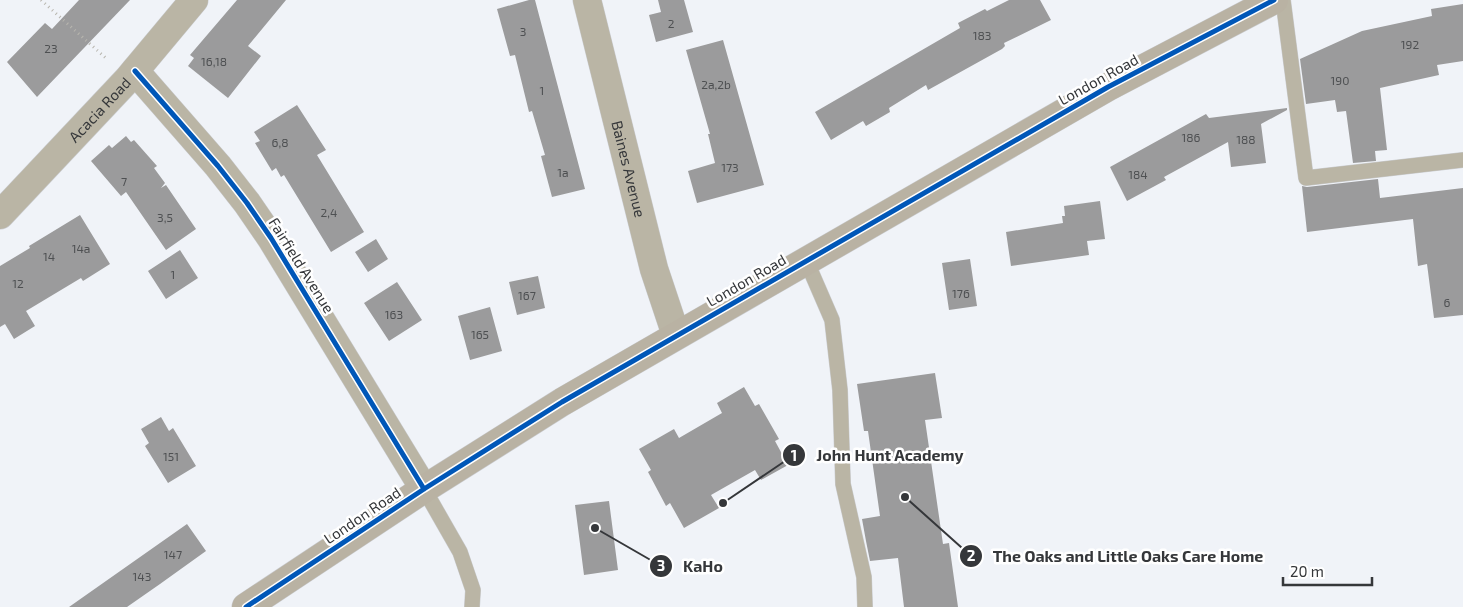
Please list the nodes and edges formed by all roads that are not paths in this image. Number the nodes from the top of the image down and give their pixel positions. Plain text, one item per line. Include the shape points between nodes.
1 (194, 0) edge
2 (588, 0) edge
3 (1274, 0) edge
4 (1283, 0) edge
5 (132, 75) junction
6 (1463, 160) edge
7 (0, 215) edge
8 (806, 260) junction
9 (676, 336) junction
10 (424, 489) junction
11 (246, 607) edge
12 (472, 607) edge
13 (865, 607) edge

1 - 5 street, Acacia Road
2 - 9 street, Baines Avenue via 654,269
3 - 8 main road, London Road via 1108,87
4 - 6 lane via 1306,178
5 - 7 street, Acacia Road
5 - 10 street, Fairfield Avenue via 218,166 272,238
8 - 9 main road, London Road
8 - 13 lane via 832,320 840,390 843,484 864,578
9 - 10 main road, London Road via 562,402
10 - 11 main road, London Road
10 - 12 lane via 460,552 472,590

